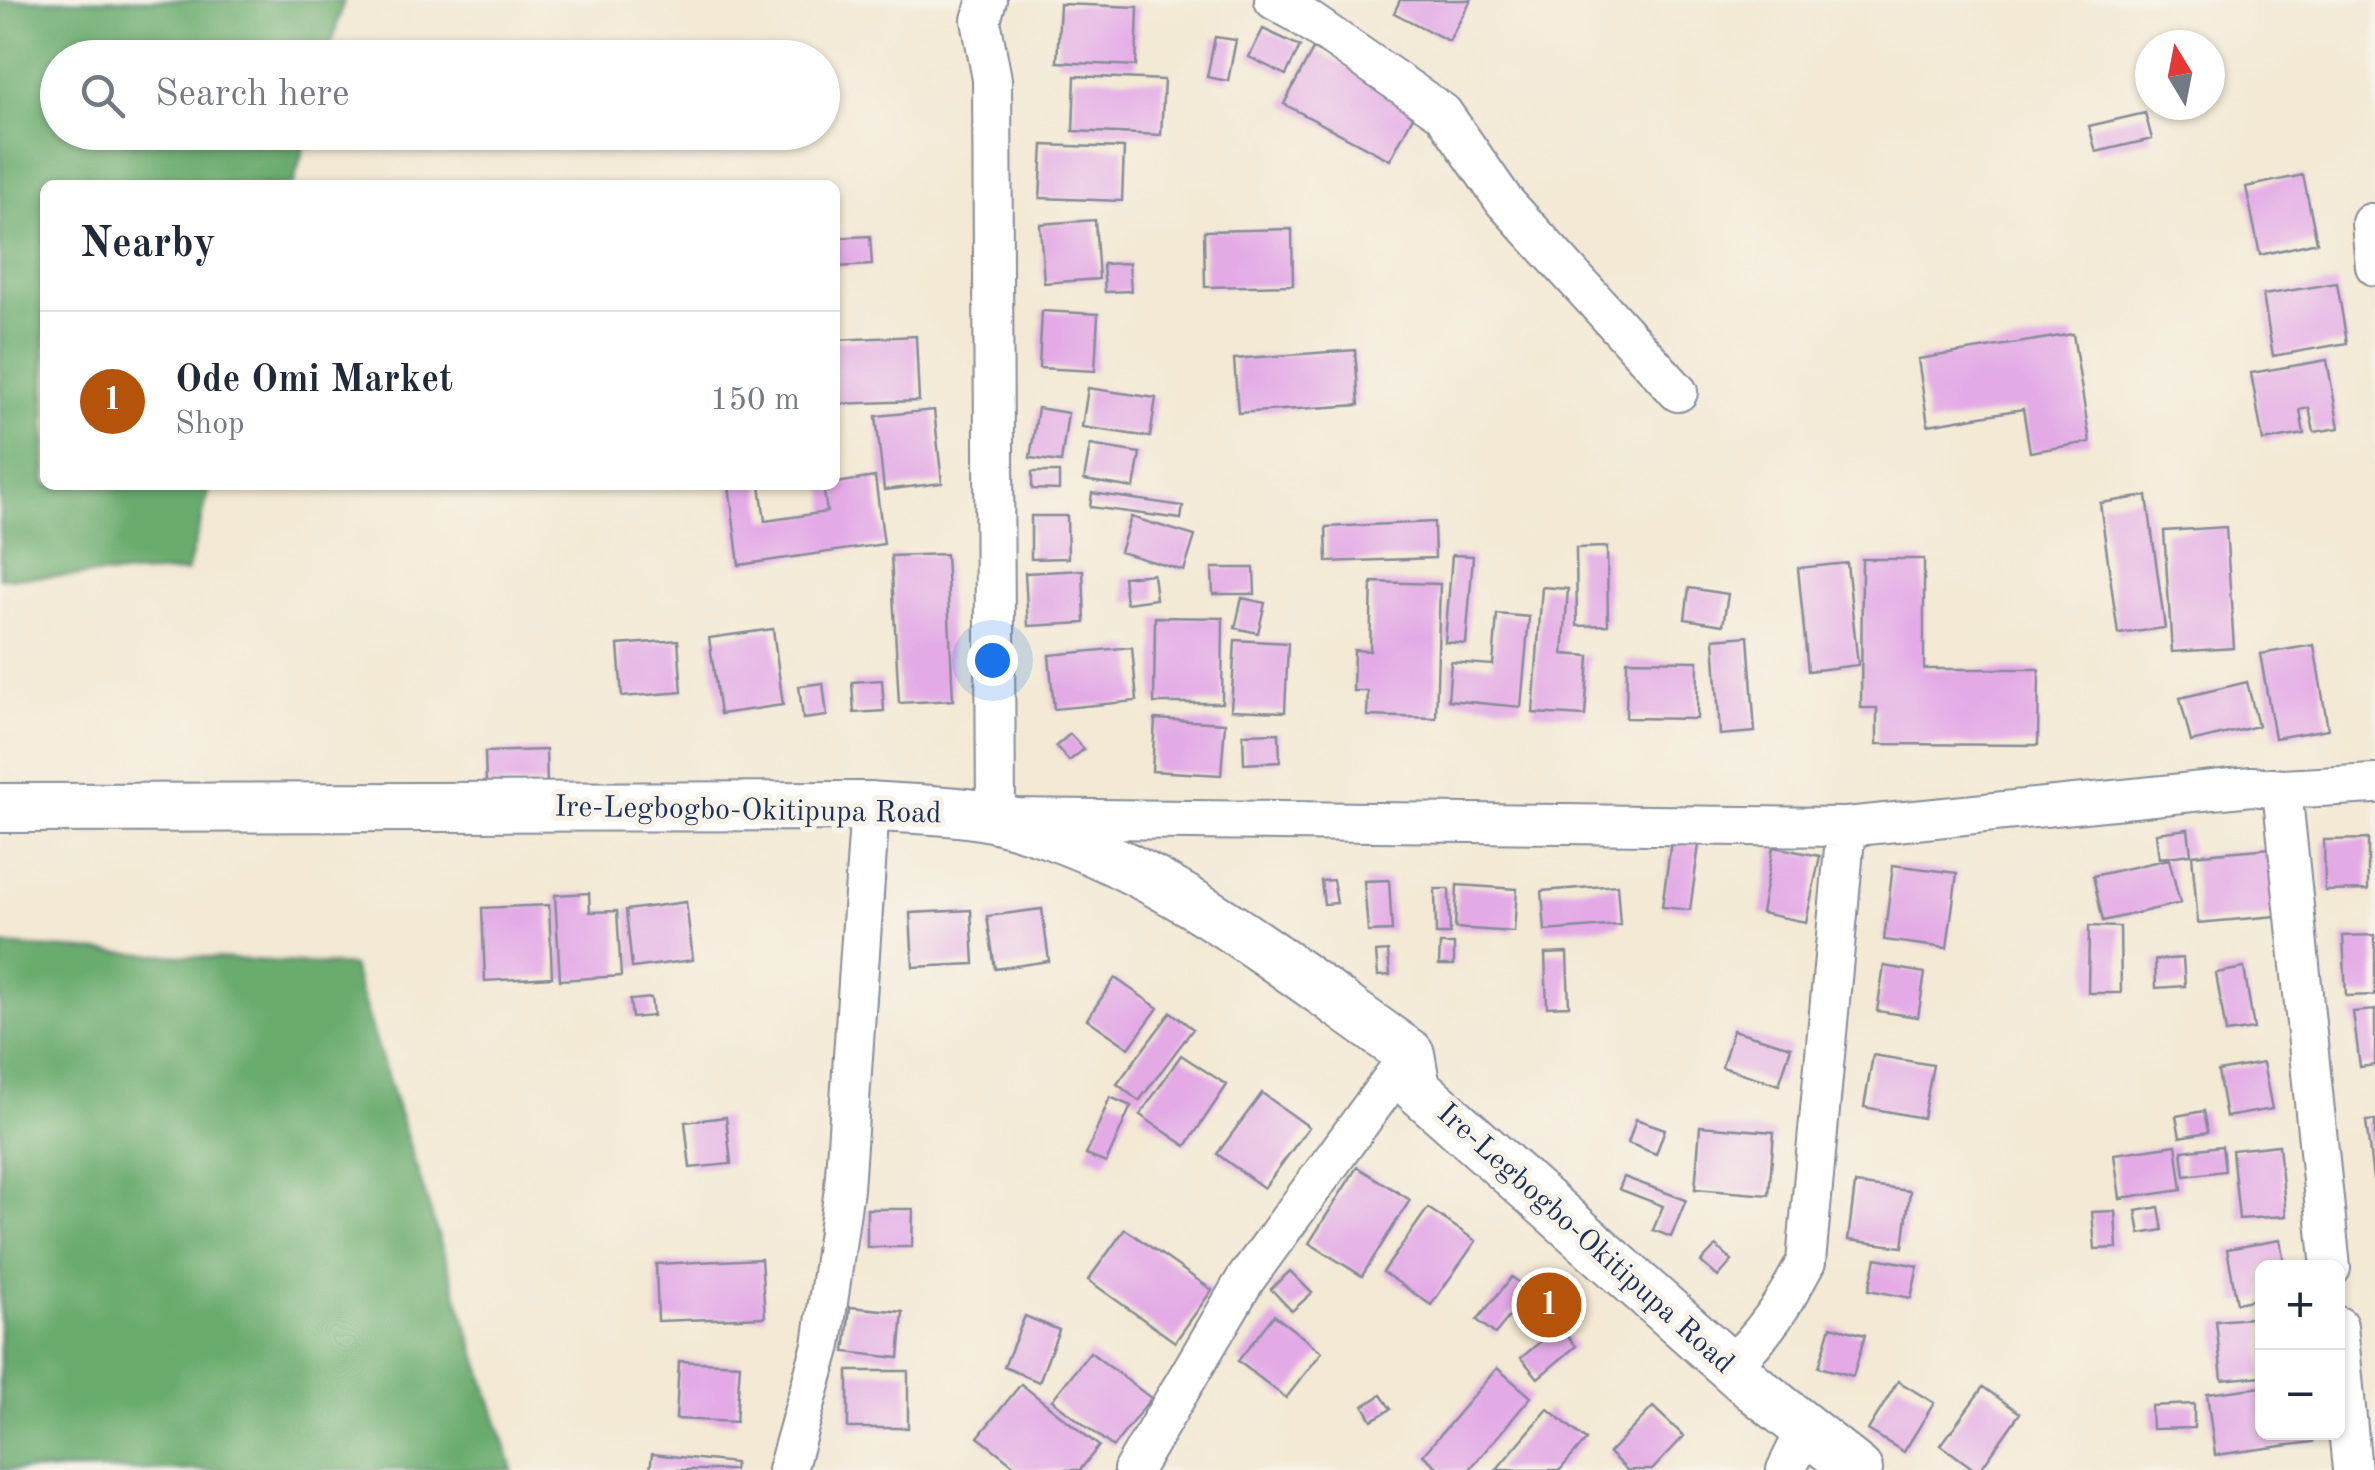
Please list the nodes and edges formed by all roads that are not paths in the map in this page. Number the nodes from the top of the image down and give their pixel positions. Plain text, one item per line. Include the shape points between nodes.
1 (987, 0) edge
2 (1274, 0) edge
3 (2372, 223) dead end
4 (2375, 266) edge
5 (1678, 392) dead end
6 (2375, 784) edge
7 (2282, 789) junction
8 (870, 806) junction
9 (0, 808) edge
10 (996, 818) junction
11 (1846, 827) junction
12 (1410, 1054) junction
13 (2331, 1260) edge
14 (2340, 1350) edge
15 (1729, 1366) junction
16 (1796, 1450) edge
17 (788, 1470) edge
18 (1133, 1470) edge
19 (1858, 1470) edge
20 (2352, 1470) edge

1 - 10 street via 981,20 992,79
2 - 5 street via 1443,114 1504,201
3 - 4 street
6 - 7 street
7 - 11 street via 2252,786
7 - 13 street
8 - 9 street, Ire-Legbogbo-Okitipupa Road
8 - 10 street, Ire-Legbogbo-Okitipupa Road
8 - 17 street via 844,1189 822,1345
10 - 11 street
10 - 12 street, Ire-Legbogbo-Okitipupa Road via 1085,845 1163,884
11 - 15 street via 1806,1262 1780,1310
12 - 15 street, Ire-Legbogbo-Okitipupa Road via 1416,1088
12 - 18 street via 1245,1280
14 - 20 street
15 - 16 street, Ire-Legbogbo-Okitipupa Road
16 - 19 street, Ire-Legbogbo-Okitipupa Road

